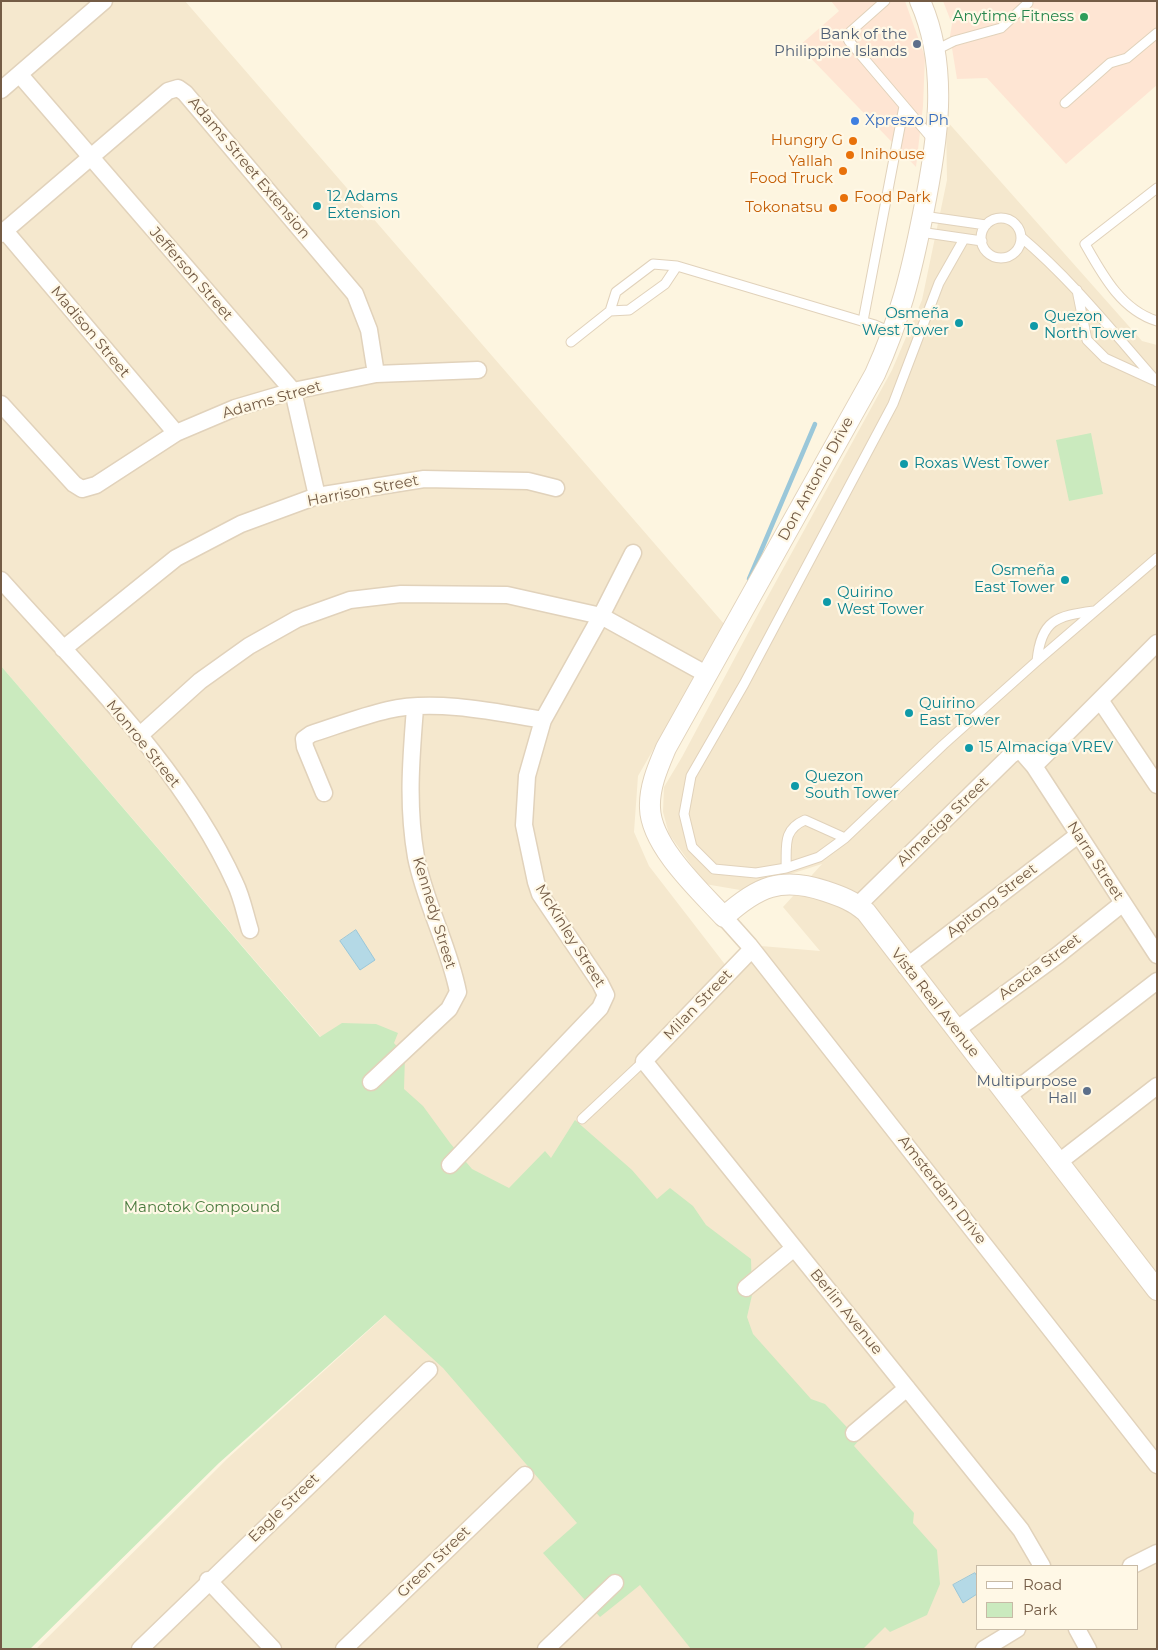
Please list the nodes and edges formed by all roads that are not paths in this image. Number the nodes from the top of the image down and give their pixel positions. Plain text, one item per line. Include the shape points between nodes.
1 (104, 1) edge
2 (886, 1) edge
3 (920, 1) edge
4 (1028, 3) dead end
5 (1157, 32) edge
6 (936, 50) junction
7 (20, 75) junction
8 (1, 90) edge
9 (1065, 103) dead end
10 (904, 106) junction
11 (936, 143) junction
12 (90, 158) junction
13 (1157, 188) edge
14 (921, 224) junction
15 (986, 225) junction
16 (3, 232) edge
17 (1021, 238) junction
18 (964, 239) junction
19 (982, 241) junction
20 (677, 266) junction
21 (1077, 290) junction
22 (610, 311) junction
23 (863, 321) junction
24 (1157, 321) edge
25 (894, 333) junction
26 (571, 342) dead end
27 (478, 370) dead end
28 (376, 374) junction
29 (1156, 382) edge
30 (293, 391) junction
31 (1, 404) edge
32 (176, 433) junction
33 (556, 488) dead end
34 (317, 496) junction
35 (633, 553) dead end
36 (1157, 558) edge
37 (1, 580) edge
38 (1096, 611) junction
39 (601, 616) junction
40 (1157, 643) edge
41 (63, 649) junction
42 (1037, 661) junction
43 (706, 674) junction
44 (1100, 700) junction
45 (415, 708) junction
46 (543, 720) junction
47 (139, 736) junction
48 (1034, 766) junction
49 (1157, 785) edge
50 (324, 793) dead end
51 (1078, 835) junction
52 (845, 838) junction
53 (786, 868) junction
54 (1122, 903) junction
55 (858, 905) junction
56 (724, 917) junction
57 (250, 930) dead end
58 (752, 949) junction
59 (1157, 955) edge
60 (906, 967) junction
61 (1157, 981) edge
62 (956, 1030) junction
63 (644, 1061) junction
64 (372, 1082) dead end
65 (1154, 1094) edge
66 (1008, 1096) junction
67 (582, 1119) dead end
68 (1059, 1162) junction
69 (450, 1165) dead end
70 (794, 1248) junction
71 (746, 1288) dead end
72 (1157, 1290) edge
73 (429, 1370) dead end
74 (907, 1388) junction
75 (854, 1433) dead end
76 (1157, 1464) edge
77 (525, 1475) dead end
78 (1157, 1553) edge
79 (1041, 1565) edge
80 (1133, 1565) edge
81 (208, 1580) junction
82 (614, 1583) dead end
83 (1015, 1630) edge
84 (1078, 1630) edge
85 (140, 1649) edge
86 (273, 1649) edge
87 (344, 1649) edge
88 (546, 1649) edge
89 (984, 1649) edge
90 (1088, 1649) edge

1 - 7 street
2 - 10 lane via 847,36
3 - 6 street, Don Antonio Drive
4 - 6 lane via 1001,28 954,41
5 - 9 lane via 1127,58 1110,63
6 - 11 street, Don Antonio Drive
7 - 8 street
7 - 12 street, Jefferson Street
10 - 11 lane
10 - 23 lane
11 - 14 street, Don Antonio Drive
12 - 16 street, Adams Street Extension
12 - 28 street, Adams Street Extension via 168,90 178,88 185,93 355,294 369,330
12 - 30 street, Jefferson Street
13 - 24 lane via 1085,244 1106,281 1117,293 1144,317
14 - 15 lane
14 - 18 lane
14 - 25 street, Don Antonio Drive via 911,275
15 - 17 lane via 996,219 1008,219 1017,226
15 - 19 lane
16 - 32 street, Madison Street
17 - 19 lane via 1013,253 1002,258 990,254
17 - 21 lane
18 - 19 lane
18 - 53 lane via 939,283 893,404 744,684 691,776 684,814 692,848 714,869 756,873
20 - 22 lane via 665,284 629,310
20 - 22 lane via 653,264 616,292
20 - 23 lane
21 - 29 lane
21 - 29 lane via 1087,340 1104,358
22 - 26 lane
23 - 25 lane
25 - 43 street, Don Antonio Drive via 875,374
27 - 28 street, Adams Street
28 - 30 street, Adams Street
30 - 32 street, Adams Street via 235,408
30 - 34 street, Jefferson Street
31 - 32 street, Adams Street via 82,489 96,485
33 - 34 street, Harrison Street via 528,481 424,479
34 - 41 street, Harrison Street via 240,524 176,558
35 - 39 street, McKinley Street
36 - 38 lane
37 - 41 street, Monroe Street
38 - 42 lane
38 - 42 lane via 1067,614 1052,622 1039,639
39 - 43 street
39 - 46 street, McKinley Street
39 - 47 street via 507,595 401,594 350,600 297,618 249,646 200,681
40 - 44 street
41 - 47 street, Monroe Street
42 - 52 lane
43 - 56 street, Don Antonio Drive via 666,748 655,776 650,808 659,838 679,868
44 - 48 street
44 - 49 street
45 - 46 street via 466,708
45 - 50 street via 389,710 304,739
45 - 64 street, Kennedy Street via 409,795 416,857 458,992 449,1009
46 - 69 street, McKinley Street via 527,776 524,825 536,882 540,894 606,995 600,1008
47 - 57 street, Monroe Street via 206,825 236,884
48 - 51 street, Narra Street
48 - 55 street, Almaciga Street via 1021,752 1011,755
51 - 54 street, Narra Street
51 - 60 street, Apitong Street
52 - 53 lane via 819,857
52 - 53 lane via 805,820 794,825 788,832
54 - 59 street, Narra Street
54 - 62 street, Acacia Street
55 - 56 street, Vista Real Avenue via 804,884 778,884 746,897
55 - 60 street, Vista Real Avenue
56 - 58 street, Amsterdam Drive
58 - 63 street, Milan Street
58 - 76 street, Amsterdam Drive
60 - 62 street, Vista Real Avenue
61 - 66 street
62 - 66 street, Vista Real Avenue
63 - 67 lane
63 - 70 street, Berlin Avenue
65 - 68 street
66 - 68 street, Vista Real Avenue
68 - 72 street, Vista Real Avenue
70 - 71 street
70 - 74 street, Berlin Avenue
73 - 81 street, Eagle Street
74 - 75 street
74 - 79 street, Berlin Avenue via 1021,1530
77 - 87 street, Green Street
78 - 80 street
81 - 85 street, Eagle Street
81 - 86 street
82 - 88 street
83 - 89 street
84 - 90 street

